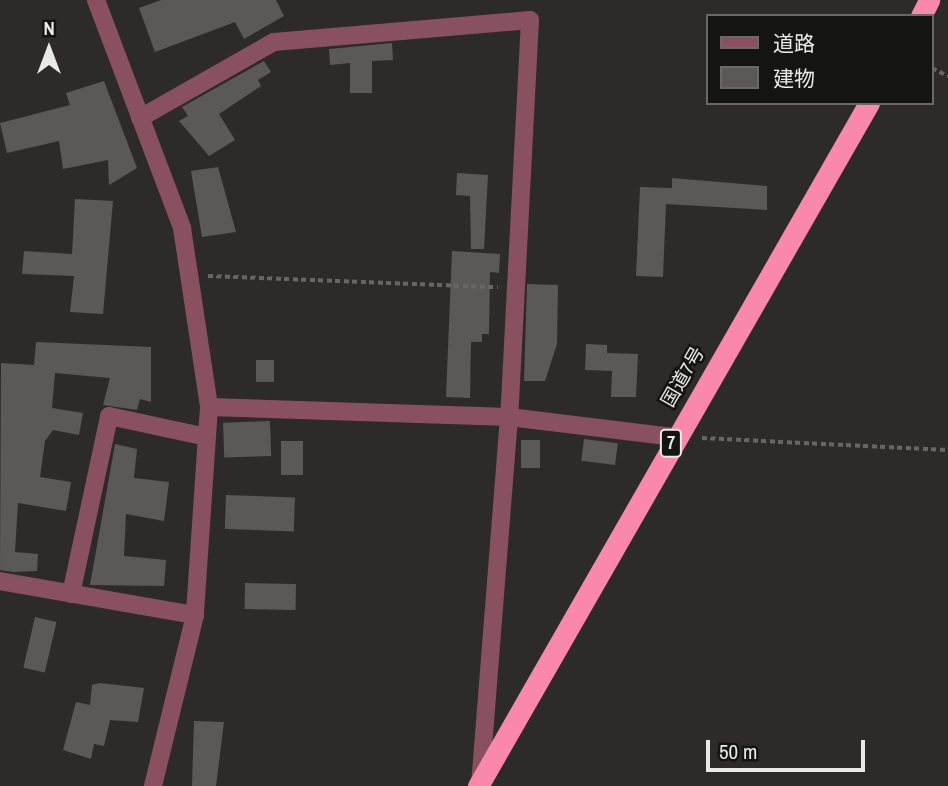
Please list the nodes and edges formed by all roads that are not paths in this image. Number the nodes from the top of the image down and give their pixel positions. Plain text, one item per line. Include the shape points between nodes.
1 (96, 0) edge
2 (869, 105) edge
3 (140, 118) junction
4 (208, 407) junction
5 (509, 417) junction
6 (206, 437) junction
7 (675, 437) junction
8 (0, 581) edge
9 (71, 594) junction
10 (195, 615) junction
11 (479, 784) edge
12 (153, 786) edge

1 - 3 street
2 - 7 highway, 国道7号 / 7
3 - 4 street via 182,228
3 - 5 street via 274,42 530,20
4 - 5 street
4 - 6 street
5 - 7 street
5 - 11 street
6 - 9 street via 109,416
6 - 10 street
7 - 11 highway, 国道7号 / 7
8 - 9 street
9 - 10 street
10 - 12 street

